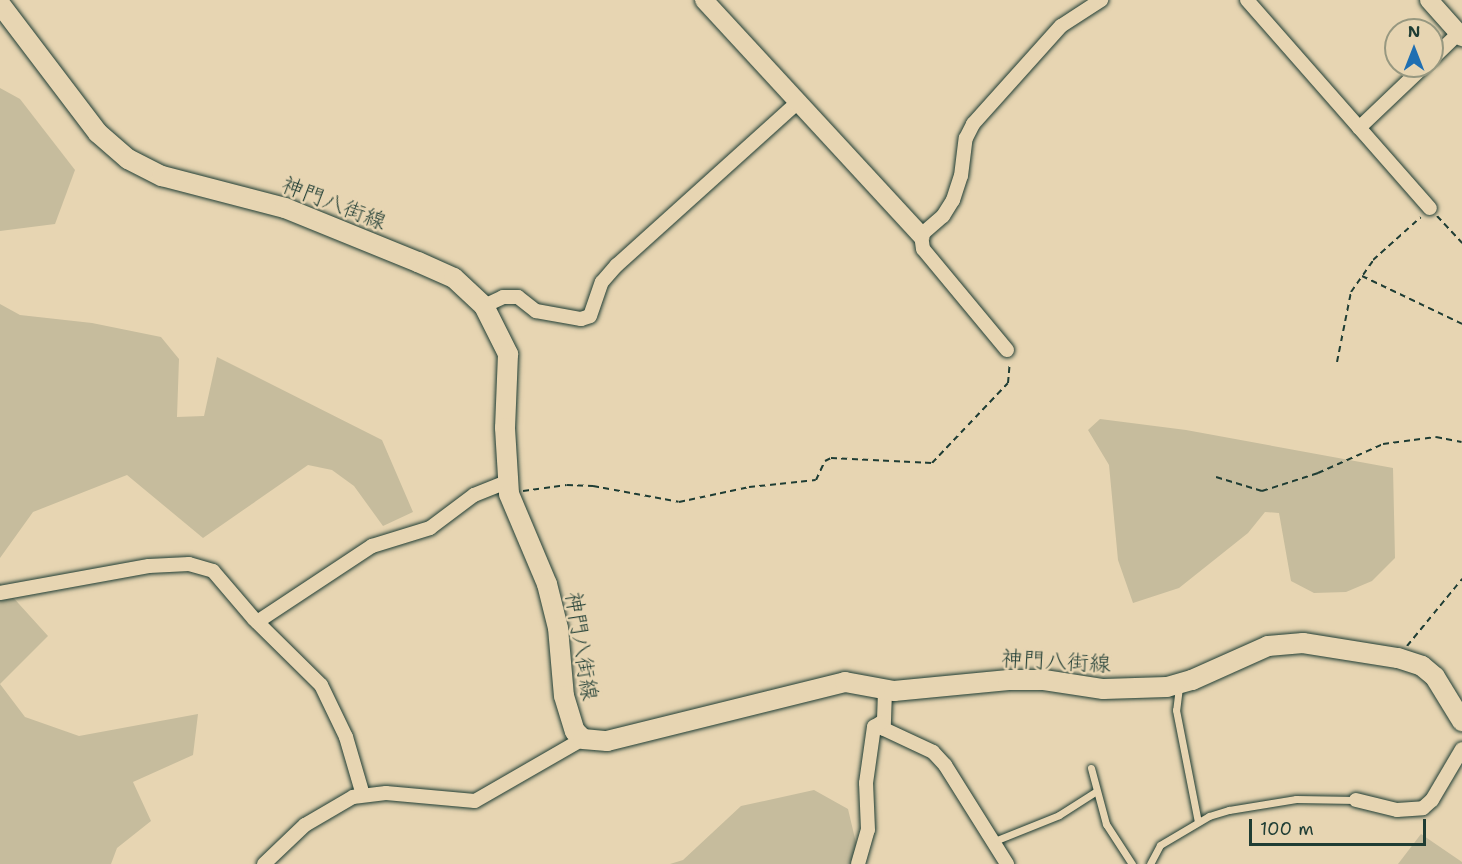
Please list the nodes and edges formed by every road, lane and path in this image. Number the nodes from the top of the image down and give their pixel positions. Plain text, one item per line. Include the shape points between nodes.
1 (704, 0) edge
2 (1101, 0) edge
3 (1247, 0) edge
4 (1429, 0) edge
5 (0, 4) edge
6 (1460, 35) edge
7 (1444, 49) edge
8 (1411, 78) edge
9 (798, 102) junction
10 (1359, 128) junction
11 (1430, 208) junction
12 (921, 235) junction
13 (1462, 243) edge
14 (1361, 275) junction
15 (484, 306) junction
16 (1462, 324) edge
17 (1007, 350) joint
18 (1337, 362) dead end
19 (1462, 442) edge
20 (1215, 477) dead end
21 (508, 488) junction
22 (1462, 579) edge
23 (0, 593) edge
24 (257, 622) junction
25 (1398, 658) junction
26 (1179, 684) junction
27 (885, 691) junction
28 (1462, 721) edge
29 (882, 722) junction
30 (583, 739) junction
31 (1462, 749) edge
32 (1091, 768) dead end
33 (1095, 792) junction
34 (363, 795) junction
35 (1356, 800) joint
36 (1198, 822) junction
37 (992, 842) junction
38 (264, 864) edge
39 (858, 864) edge
40 (1007, 864) edge
41 (1132, 864) edge
42 (1150, 864) edge

1 - 9 street
2 - 12 street via 1061,26 973,124 966,138 953,200 943,216
3 - 10 street
4 - 6 street
5 - 15 main road, 神門八街線 via 98,133 128,159 162,176 285,208 418,262 454,278
6 - 7 street
8 - 10 street
9 - 12 street
9 - 15 street via 617,265 602,282 590,316 581,319 536,311 518,297 503,297
10 - 11 street
11 - 13 path
11 - 14 path
12 - 17 street via 923,249
14 - 16 path
14 - 18 path via 1351,292
15 - 21 main road, 神門八街線 via 508,354
17 - 21 path via 1008,383 932,463 831,458 825,461 816,480 749,487 679,502 658,501 620,489 567,485
19 - 20 path via 1436,437 1383,444 1262,491
21 - 24 street via 474,495 430,528 372,546
21 - 30 main road, 神門八街線 via 547,584 558,628 564,696 575,731
22 - 25 path via 1417,629
23 - 24 street via 117,570 189,564 213,571
24 - 34 street via 321,685 346,737
25 - 26 main road, 神門八街線 via 1304,643 1268,646
25 - 28 main road, 神門八街線 via 1422,666 1434,677
26 - 27 main road, 神門八街線 via 1103,688 1044,680 1008,680
26 - 36 lane via 1176,710
27 - 29 street
27 - 30 main road, 神門八街線 via 845,682 607,741
29 - 37 street via 884,729 933,752 945,765
29 - 39 street via 874,727 866,783 868,830
30 - 34 street via 475,801 386,793
31 - 35 street via 1432,800 1422,808 1397,810
32 - 33 lane
33 - 37 lane via 1059,815
33 - 41 lane via 1106,824
34 - 38 street via 333,805 304,825
35 - 36 lane via 1296,799 1257,804
36 - 42 lane via 1160,845
37 - 40 street

